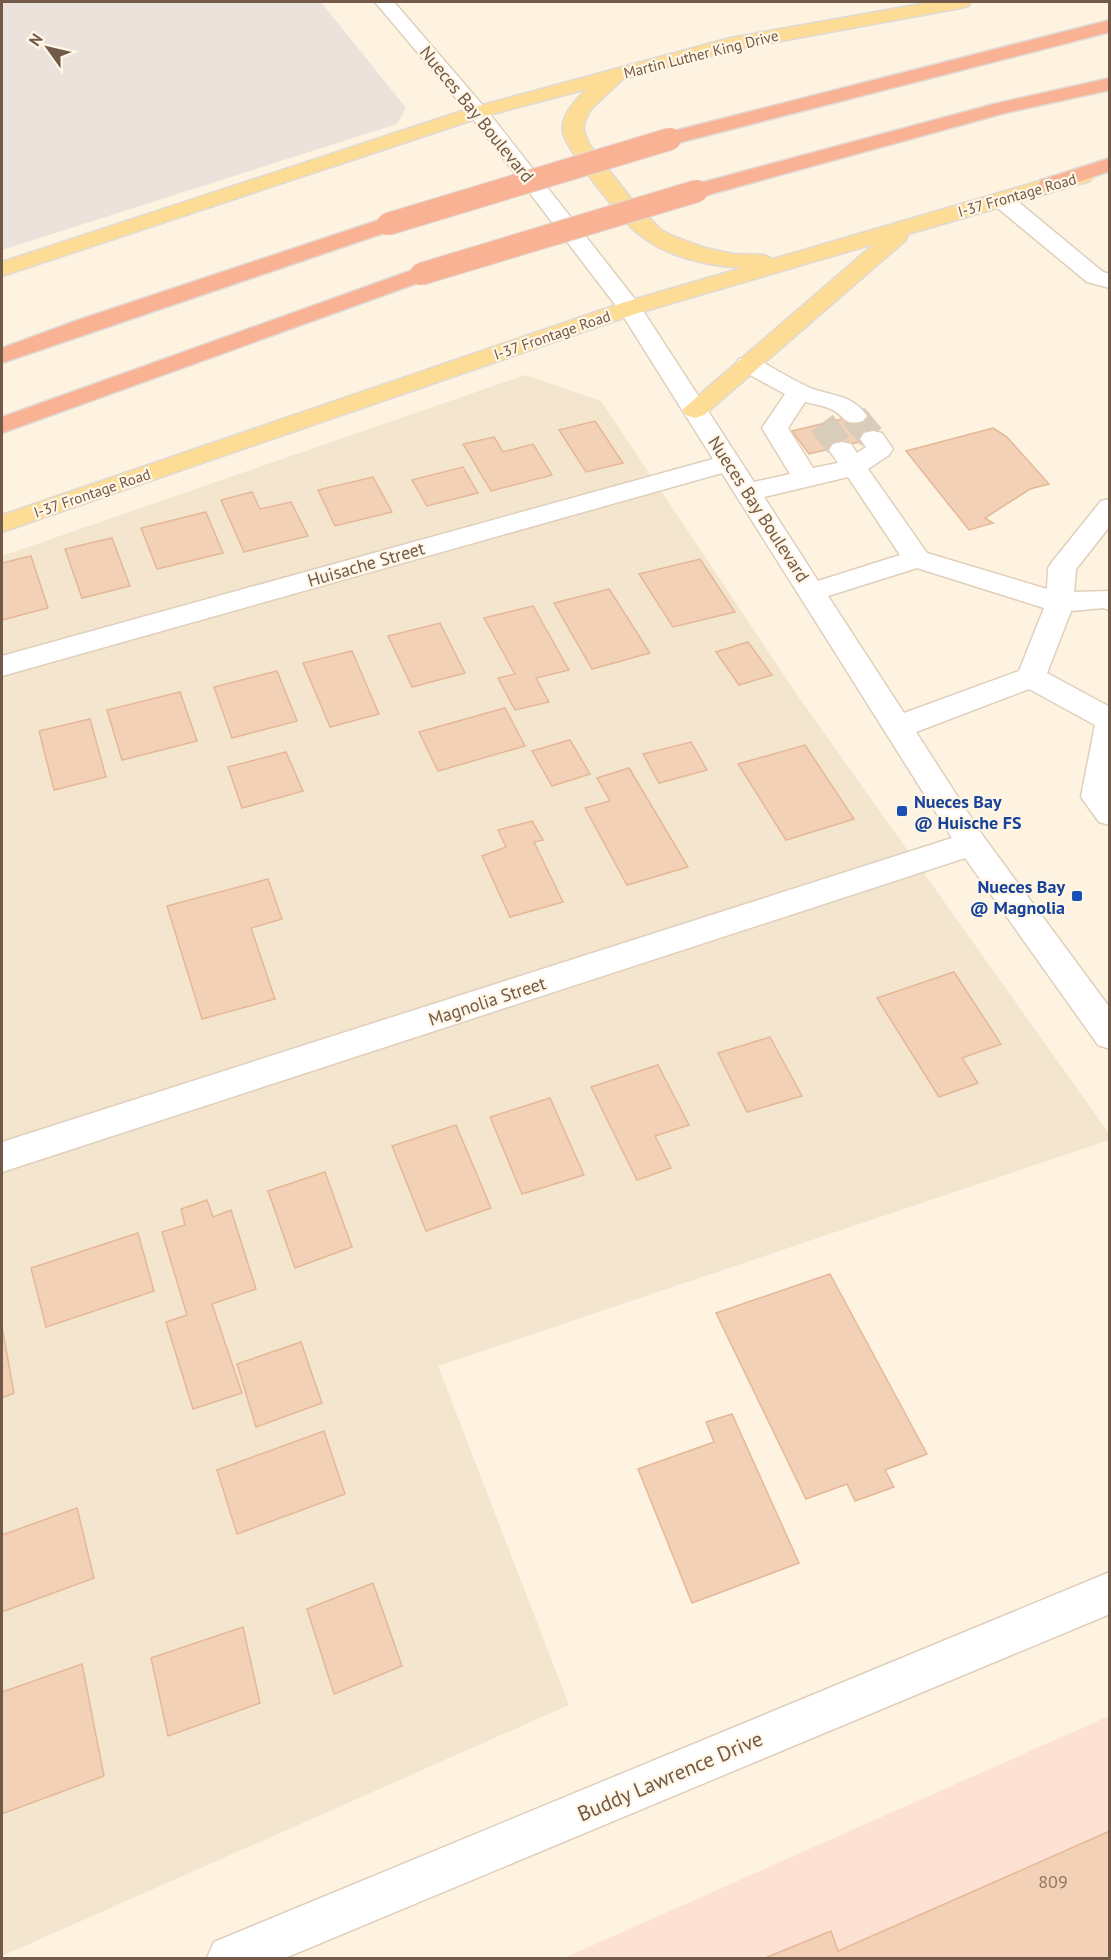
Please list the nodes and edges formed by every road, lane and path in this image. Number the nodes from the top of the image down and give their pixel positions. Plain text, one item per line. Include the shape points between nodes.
1 (384, 2) edge
2 (961, 2) edge
3 (1110, 26) edge
4 (618, 74) junction
5 (1110, 84) edge
6 (478, 112) junction
7 (1110, 166) edge
8 (1002, 200) junction
9 (908, 227) junction
10 (789, 262) junction
11 (2, 269) edge
12 (1110, 281) edge
13 (630, 309) junction
14 (2, 356) edge
15 (748, 364) junction
16 (799, 392) junction
17 (695, 410) junction
18 (854, 416) tunnel mouth
19 (822, 423) tunnel mouth
20 (2, 425) edge
21 (873, 439) dead end
22 (847, 457) junction
23 (730, 463) junction
24 (806, 478) junction
25 (748, 492) junction
26 (1110, 507) edge
27 (2, 524) edge
28 (917, 559) junction
29 (812, 592) junction
30 (1110, 601) edge
31 (1060, 603) junction
32 (2, 666) edge
33 (1031, 677) junction
34 (1110, 720) edge
35 (1110, 725) edge
36 (897, 727) junction
37 (1110, 814) edge
38 (972, 844) junction
39 (1110, 1035) edge
40 (2, 1157) edge
41 (1110, 1593) edge
42 (230, 1959) edge

1 - 6 street, Nueces Bay Boulevard
2 - 4 main road, Martin Luther King Drive via 730,44
3 - 14 highway, bridge via 670,139 388,224
4 - 6 main road, Martin Luther King Drive
4 - 10 main road via 587,101 576,117 573,132 643,226 673,245 714,257
5 - 20 highway, bridge via 1001,108 697,190 421,274
6 - 11 main road
6 - 13 street, Nueces Bay Boulevard
7 - 8 main road, I-37 Frontage Road
8 - 9 main road, I-37 Frontage Road
8 - 12 street via 1095,277
9 - 10 main road, I-37 Frontage Road
9 - 15 main road
10 - 13 main road, I-37 Frontage Road
13 - 17 street, Nueces Bay Boulevard
13 - 27 main road, I-37 Frontage Road
15 - 16 street
15 - 17 main road
16 - 18 street via 843,405
16 - 19 street
16 - 24 street via 775,428
17 - 23 street, Nueces Bay Boulevard
21 - 22 street via 880,449
22 - 24 street
22 - 28 street
23 - 25 street, Nueces Bay Boulevard
23 - 32 street, Huisache Street
24 - 25 street
25 - 29 street, Nueces Bay Boulevard
26 - 31 street via 1062,568
28 - 29 street
28 - 31 street
29 - 36 street, Nueces Bay Boulevard
30 - 31 street
31 - 33 street
33 - 34 street
33 - 36 street
35 - 37 street via 1096,797
36 - 38 street, Nueces Bay Boulevard
38 - 39 street, Nueces Bay Boulevard
38 - 40 street, Magnolia Street
41 - 42 street, Buddy Lawrence Drive

